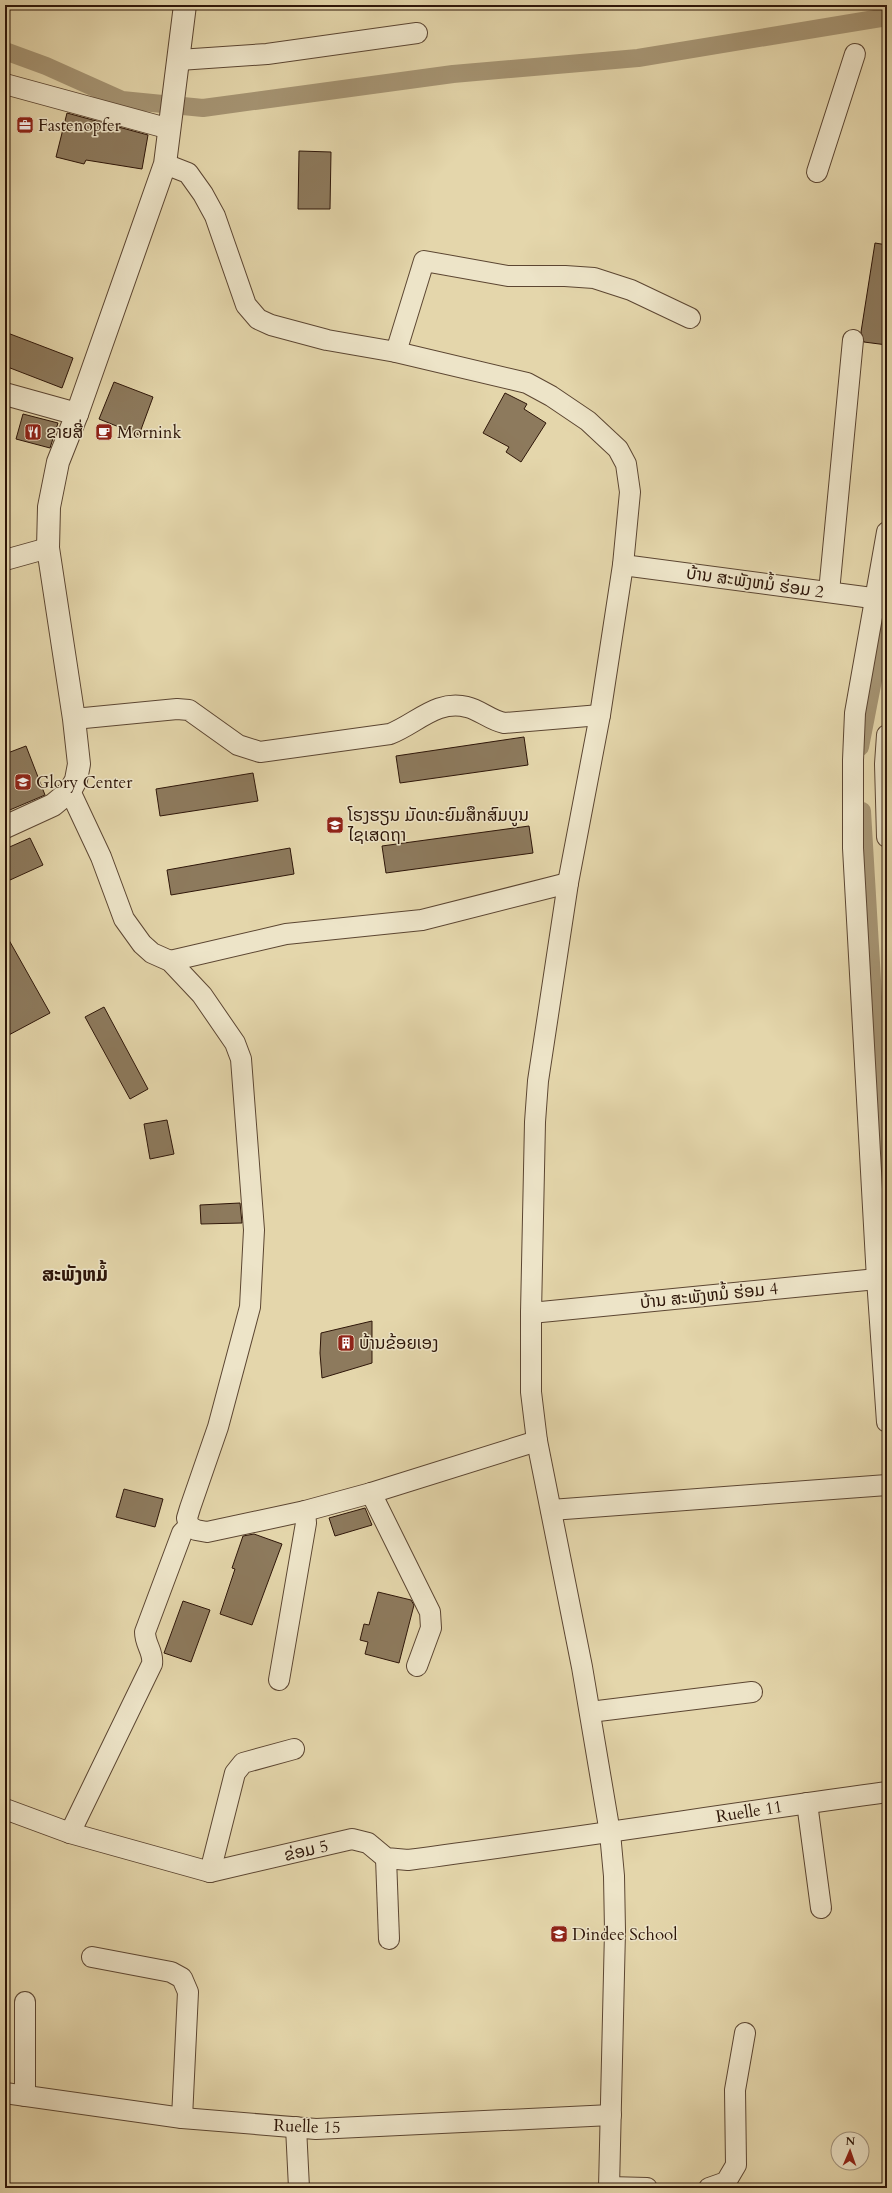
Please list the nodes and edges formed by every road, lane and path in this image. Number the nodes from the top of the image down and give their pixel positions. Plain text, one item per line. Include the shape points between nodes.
1 (185, 5) edge
2 (417, 33) dead end
3 (856, 54) dead end
4 (179, 60) junction
5 (5, 84) edge
6 (171, 126) junction
7 (165, 164) junction
8 (817, 172) dead end
9 (690, 318) dead end
10 (853, 340) dead end
11 (396, 352) junction
12 (5, 394) edge
13 (77, 414) junction
14 (887, 532) edge
15 (48, 548) junction
16 (5, 560) edge
17 (623, 565) junction
18 (829, 592) junction
19 (882, 599) edge
20 (600, 714) junction
21 (74, 719) junction
22 (887, 735) edge
23 (70, 791) junction
24 (5, 827) edge
25 (887, 837) edge
26 (568, 883) junction
27 (170, 961) junction
28 (882, 1279) edge
29 (531, 1313) junction
30 (887, 1422) edge
31 (537, 1441) junction
32 (887, 1485) edge
33 (371, 1493) junction
34 (551, 1510) junction
35 (305, 1511) junction
36 (189, 1526) junction
37 (418, 1666) dead end
38 (279, 1680) dead end
39 (752, 1692) dead end
40 (590, 1712) junction
41 (294, 1749) dead end
42 (887, 1792) edge
43 (807, 1803) junction
44 (5, 1809) edge
45 (70, 1833) junction
46 (610, 1833) junction
47 (386, 1858) junction
48 (210, 1872) junction
49 (821, 1908) dead end
50 (389, 1939) dead end
51 (92, 1957) dead end
52 (25, 2002) dead end
53 (745, 2033) dead end
54 (5, 2093) edge
55 (25, 2096) junction
56 (612, 2114) junction
57 (182, 2118) junction
58 (296, 2127) junction
59 (299, 2188) edge
60 (609, 2188) edge
61 (647, 2188) edge
62 (709, 2188) edge

1 - 4 street
2 - 4 street via 267,54
3 - 8 street
4 - 6 street
5 - 6 street
6 - 7 street
7 - 11 street via 188,173 203,194 215,216 246,304 258,319 271,326 327,340
7 - 13 street
9 - 11 street via 631,290 594,278 508,276 424,262
10 - 18 street
11 - 17 street via 527,383 576,412 607,437 618,449 626,464 630,492
12 - 13 street
13 - 15 street via 52,484
14 - 19 street
15 - 16 street
15 - 21 street
17 - 18 street, ບ້ານ ສະພັງຫມໍ້ ຮ່ອມ 2
17 - 20 street
18 - 19 street, ບ້ານ ສະພັງຫມໍ້ ຮ່ອມ 2
19 - 28 street via 855,713 853,767 853,848
20 - 21 street via 504,723 469,707 455,704 439,706 403,729 390,734 260,752 238,745 190,710 177,709
20 - 26 street
21 - 23 street via 79,764 76,780
22 - 25 street
23 - 24 street via 53,805
23 - 27 street via 101,857 124,919 142,944 152,953
26 - 27 street via 422,920 286,934
26 - 29 street via 537,1095
27 - 36 street via 202,995 235,1043 241,1060 254,1230 250,1308 218,1427 187,1518
28 - 29 street, ບ້ານ ສະພັງຫມໍ້ ຮ່ອມ 4
28 - 30 street
29 - 31 street via 531,1392
31 - 33 street
31 - 34 street
32 - 34 street
33 - 35 street
33 - 37 street via 430,1612 431,1628
34 - 40 street
35 - 36 street via 207,1532
35 - 38 street via 306,1522
36 - 45 street via 182,1533 145,1632 147,1646 152,1652 152,1664
39 - 40 street
40 - 46 street
41 - 48 street via 243,1763 235,1772
42 - 43 street, Ruelle 11
43 - 46 street, Ruelle 11
43 - 49 street
44 - 45 street, ຂ່ອມ 5
45 - 48 street, ຂ່ອມ 5
46 - 47 street via 408,1860
46 - 56 street via 615,1931
47 - 48 street, ຂ່ອມ 5 via 368,1842 352,1839
47 - 50 street
51 - 57 street via 171,1972 182,1978 188,1992
52 - 55 street
53 - 62 street via 734,2090 736,2165 726,2182
54 - 55 street, Ruelle 15
55 - 57 street, Ruelle 15
56 - 58 street, Ruelle 15 via 316,2129
56 - 60 street
57 - 58 street, Ruelle 15
58 - 59 street
60 - 61 street

